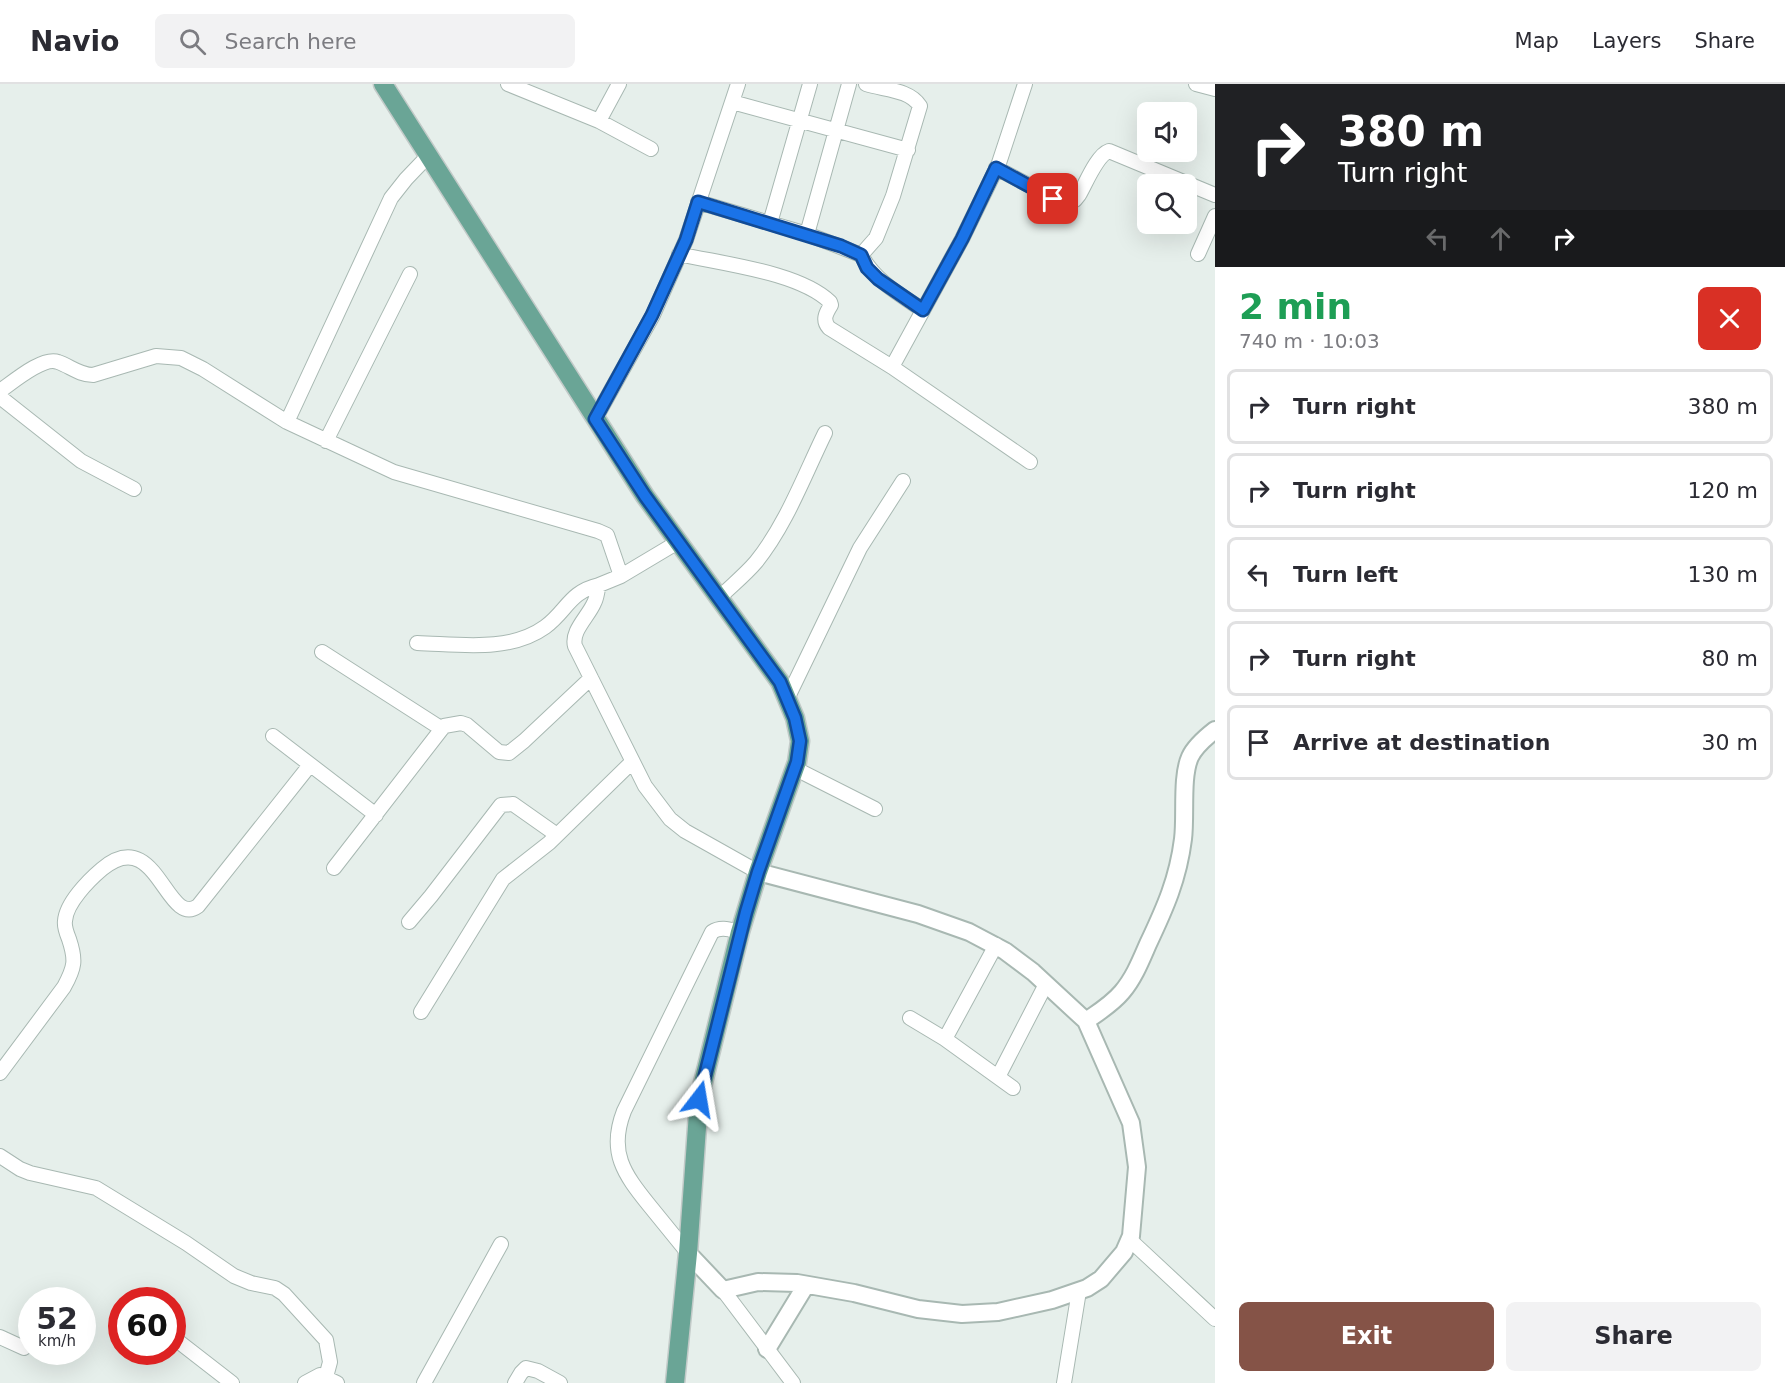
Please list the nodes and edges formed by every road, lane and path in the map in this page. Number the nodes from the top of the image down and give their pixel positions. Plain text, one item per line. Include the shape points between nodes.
1 (383, 84) edge
2 (508, 84) edge
3 (619, 84) edge
4 (738, 84) edge
5 (810, 84) edge
6 (849, 84) edge
7 (866, 84) edge
8 (1025, 84) edge
9 (1196, 84) edge
10 (1215, 89) edge
11 (732, 102) junction
12 (801, 120) junction
13 (598, 122) junction
14 (837, 130) junction
15 (651, 149) dead end
16 (908, 150) junction
17 (428, 156) junction
18 (996, 168) junction
19 (1215, 195) edge
20 (698, 202) junction
21 (1215, 216) edge
22 (770, 223) junction
23 (807, 234) junction
24 (1198, 254) dead end
25 (679, 255) junction
26 (861, 255) junction
27 (410, 274) dead end
28 (923, 310) junction
29 (892, 367) junction
30 (0, 391) edge
31 (0, 398) edge
32 (595, 419) junction
33 (287, 422) junction
34 (825, 434) dead end
35 (326, 441) junction
36 (1030, 462) dead end
37 (903, 481) dead end
38 (134, 489) dead end
39 (678, 542) junction
40 (621, 576) junction
41 (599, 585) junction
42 (719, 598) junction
43 (417, 643) dead end
44 (322, 652) dead end
45 (591, 678) junction
46 (787, 699) junction
47 (442, 729) junction
48 (1215, 730) edge
49 (273, 736) dead end
50 (632, 762) junction
51 (310, 765) junction
52 (794, 768) junction
53 (875, 808) dead end
54 (376, 815) junction
55 (557, 835) junction
56 (334, 868) dead end
57 (758, 872) junction
58 (409, 922) dead end
59 (740, 933) junction
60 (996, 945) junction
61 (1046, 984) junction
62 (421, 1012) dead end
63 (910, 1018) dead end
64 (1086, 1021) junction
65 (945, 1039) junction
66 (0, 1073) edge
67 (998, 1077) junction
68 (1013, 1088) dead end
69 (0, 1156) edge
70 (1130, 1239) junction
71 (501, 1244) dead end
72 (688, 1253) junction
73 (806, 1285) junction
74 (723, 1290) junction
75 (1079, 1291) junction
76 (1215, 1319) edge
77 (0, 1337) edge
78 (18, 1345) edge
79 (186, 1347) edge
80 (767, 1349) junction
81 (331, 1380) edge
82 (232, 1383) edge
83 (305, 1383) edge
84 (424, 1383) edge
85 (515, 1383) edge
86 (560, 1383) edge
87 (675, 1383) edge
88 (793, 1383) edge
89 (1064, 1383) edge

1 - 17 main road
2 - 13 street
3 - 13 street
4 - 11 street
5 - 12 street
6 - 14 street
7 - 16 street via 908,94 921,106
8 - 18 street
9 - 10 street
11 - 12 street
11 - 20 street
12 - 14 street
12 - 22 street
13 - 15 street
14 - 16 street
14 - 23 street
16 - 26 street via 876,238
17 - 32 main road
17 - 33 street via 391,198
18 - 19 street via 1063,203 1075,200 1104,153 1109,152
18 - 28 street
20 - 22 street
20 - 25 street
21 - 24 street
22 - 23 street
23 - 26 street
25 - 29 street via 807,285 830,302 825,319 829,328
25 - 32 street via 652,315
26 - 28 street via 878,279
27 - 35 street
28 - 29 street
29 - 36 street
30 - 33 street via 52,360 84,375 93,375 156,356 181,358
31 - 38 street via 81,461
32 - 39 main road
33 - 35 street
34 - 42 street via 770,542 755,563
35 - 40 street via 394,472 607,535
37 - 46 street via 860,548
39 - 40 street
39 - 42 main road
40 - 41 street
41 - 43 street via 574,595 544,628 521,639 488,644
41 - 45 street via 593,605 573,639
42 - 46 main road via 780,682
44 - 47 street
45 - 47 street via 509,753 499,752 467,725 454,724
45 - 50 street
46 - 52 main road via 800,741
47 - 54 street
48 - 64 street via 1190,756 1176,878 1159,920 1124,990
49 - 51 street
50 - 55 street
50 - 57 street via 670,819
51 - 54 street
51 - 66 street via 193,909 185,910 178,905 157,876 134,857 113,861 90,880 64,921 75,960 72,972
52 - 53 street
52 - 57 main road
54 - 56 street
55 - 58 street via 513,804 501,805
55 - 62 street via 502,879
57 - 59 main road
57 - 60 street via 918,914
59 - 72 main road via 699,1099
59 - 72 street via 725,929 712,932 624,1111 618,1131 617,1146 624,1172
60 - 61 street
60 - 65 street
61 - 64 street
61 - 67 street
63 - 65 street
64 - 70 street via 1131,1123 1137,1167
65 - 67 street
67 - 68 street
69 - 81 street via 30,1173 96,1188 234,1276 284,1294 326,1340
70 - 75 street via 1101,1279
70 - 76 street
71 - 84 street
72 - 74 street
72 - 87 main road
73 - 74 street via 758,1282
73 - 75 street via 918,1309 962,1314 998,1312
73 - 80 street
74 - 80 street
75 - 89 street
77 - 78 street
79 - 82 street
80 - 88 street
81 - 83 street via 320,1375
85 - 86 street via 526,1368

